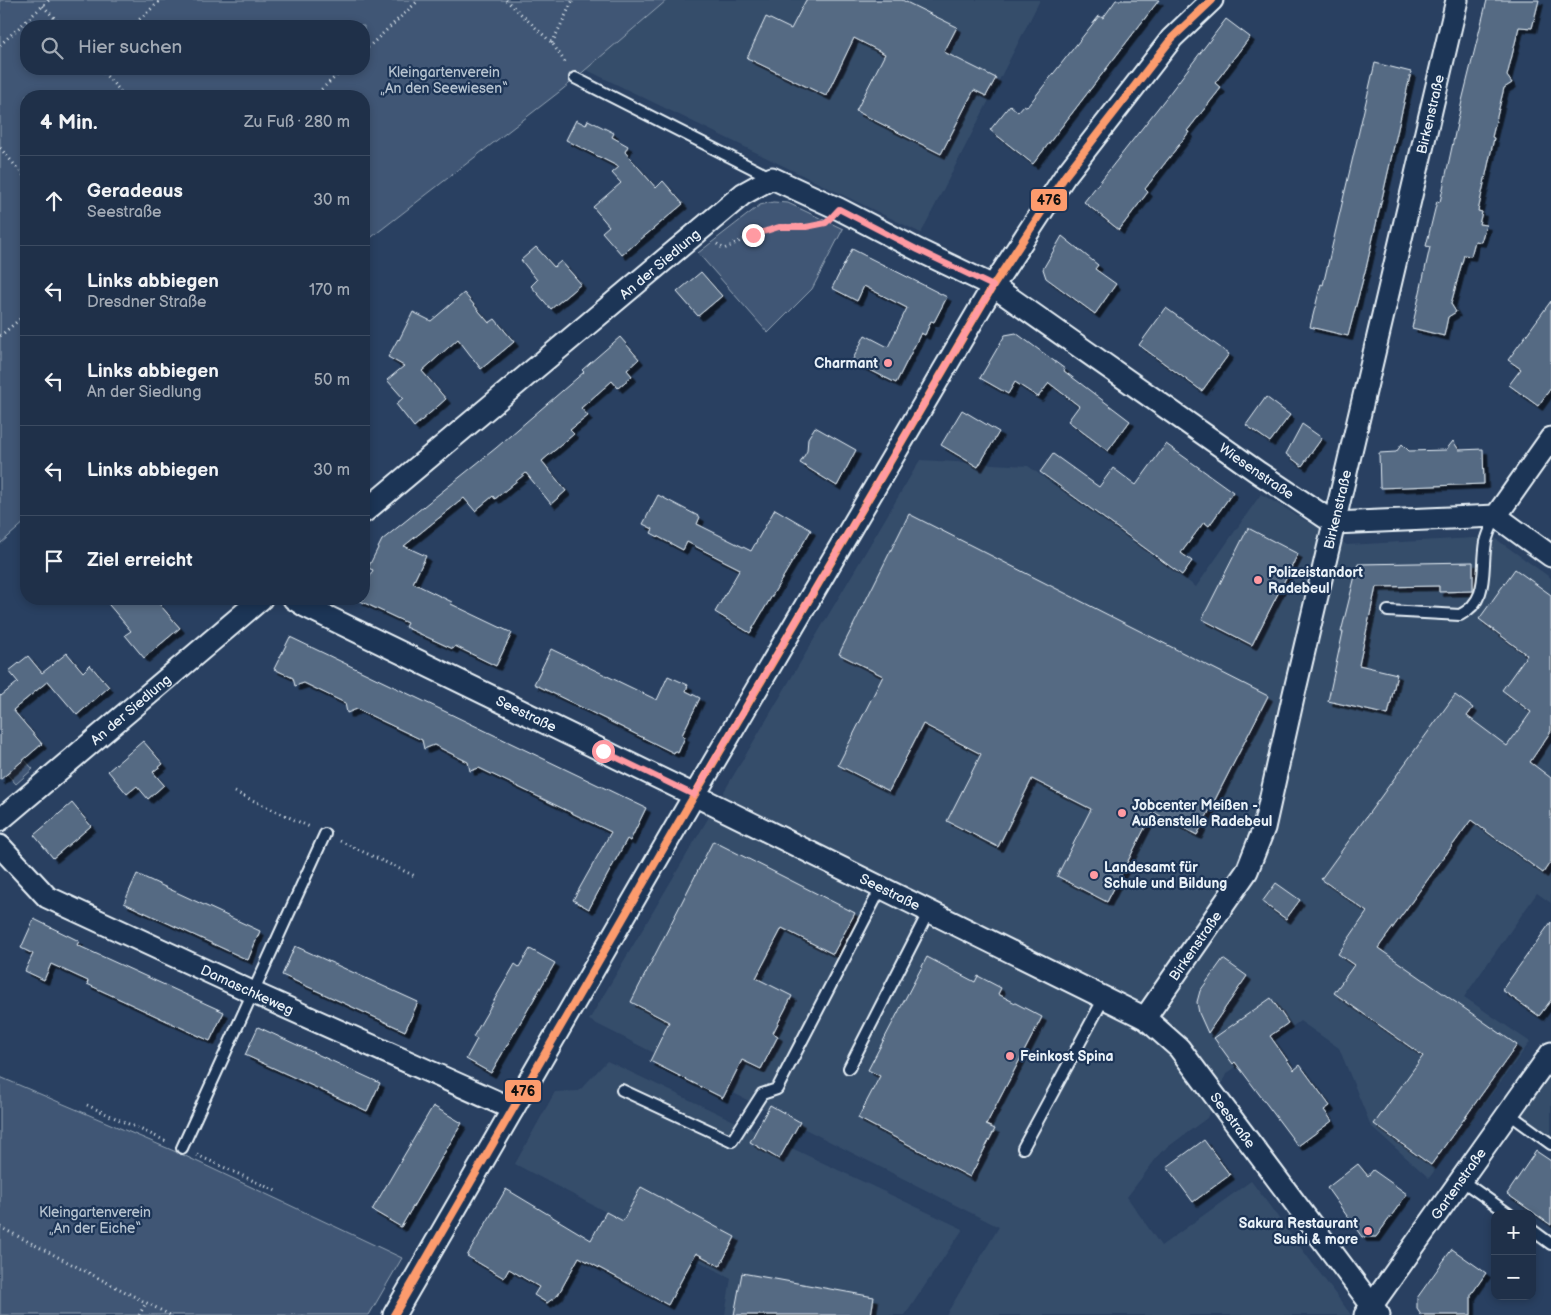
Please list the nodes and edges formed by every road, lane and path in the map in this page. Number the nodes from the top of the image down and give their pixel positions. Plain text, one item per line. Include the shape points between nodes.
1 (50, 0) edge
2 (161, 0) edge
3 (418, 0) edge
4 (506, 0) edge
5 (573, 0) edge
6 (1212, 0) edge
7 (1457, 0) edge
8 (43, 6) junction
9 (28, 20) edge
10 (56, 20) edge
11 (139, 20) edge
12 (20, 27) edge
13 (552, 43) junction
14 (0, 45) edge
15 (370, 45) edge
16 (106, 75) edge
17 (337, 75) edge
18 (575, 78) joint
19 (119, 90) edge
20 (321, 90) edge
21 (0, 148) edge
22 (20, 171) edge
23 (772, 178) junction
24 (839, 209) junction
25 (698, 231) junction
26 (993, 286) junction
27 (20, 319) edge
28 (0, 336) edge
29 (1551, 438) edge
30 (370, 507) edge
31 (1496, 516) junction
32 (1334, 523) junction
33 (1551, 556) edge
34 (254, 605) edge
35 (303, 605) edge
36 (1388, 611) dead end
37 (694, 795) junction
38 (0, 820) edge
39 (325, 834) dead end
40 (0, 846) edge
41 (881, 888) junction
42 (929, 911) junction
43 (254, 993) junction
44 (1104, 998) junction
45 (1145, 1018) junction
46 (1551, 1053) edge
47 (849, 1068) dead end
48 (622, 1090) dead end
49 (513, 1109) junction
50 (1508, 1113) junction
51 (1551, 1144) edge
52 (182, 1148) dead end
53 (1023, 1148) dead end
54 (1461, 1180) junction
55 (1503, 1210) edge
56 (0, 1227) edge
57 (1536, 1233) edge
58 (1551, 1244) edge
59 (146, 1303) junction
60 (1372, 1312) edge
61 (139, 1315) edge
62 (170, 1315) edge
63 (394, 1315) edge

1 - 8 path
2 - 11 path
3 - 15 path
4 - 13 path
5 - 13 path
6 - 26 street via 1172,38 1065,176
7 - 32 street, Birkenstraße
8 - 9 path
8 - 10 path
12 - 14 path
13 - 18 path
16 - 19 path
17 - 20 path
18 - 23 lane
21 - 22 path
23 - 24 street
23 - 25 street, An der Siedlung via 743,194
24 - 25 path via 826,223 779,227 724,249
24 - 26 street
25 - 30 street, An der Siedlung
26 - 32 street, Wiesenstraße via 1259,474
26 - 37 street
27 - 28 path
29 - 31 street
31 - 32 street
31 - 33 street
31 - 36 lane via 1486,542 1480,592 1477,602 1468,611 1460,616
32 - 45 street, Birkenstraße via 1264,828 1247,871
34 - 38 street, An der Siedlung
35 - 37 street, Seestraße
37 - 41 street, Seestraße
37 - 49 street
39 - 43 lane
40 - 43 street, Damaschkeweg via 47,896
41 - 42 street, Seestraße
41 - 48 lane via 777,1088 762,1094 732,1141
42 - 44 street, Seestraße
42 - 47 lane
43 - 49 street, Damaschkeweg
43 - 52 lane
44 - 45 street, Seestraße
44 - 53 lane
45 - 60 street, Seestraße via 1179,1048
46 - 50 street, Gartenstraße
49 - 63 street
50 - 51 lane
50 - 54 street, Gartenstraße
54 - 55 lane
54 - 60 street, Gartenstraße
56 - 59 path
57 - 58 lane
59 - 61 path
59 - 62 path

